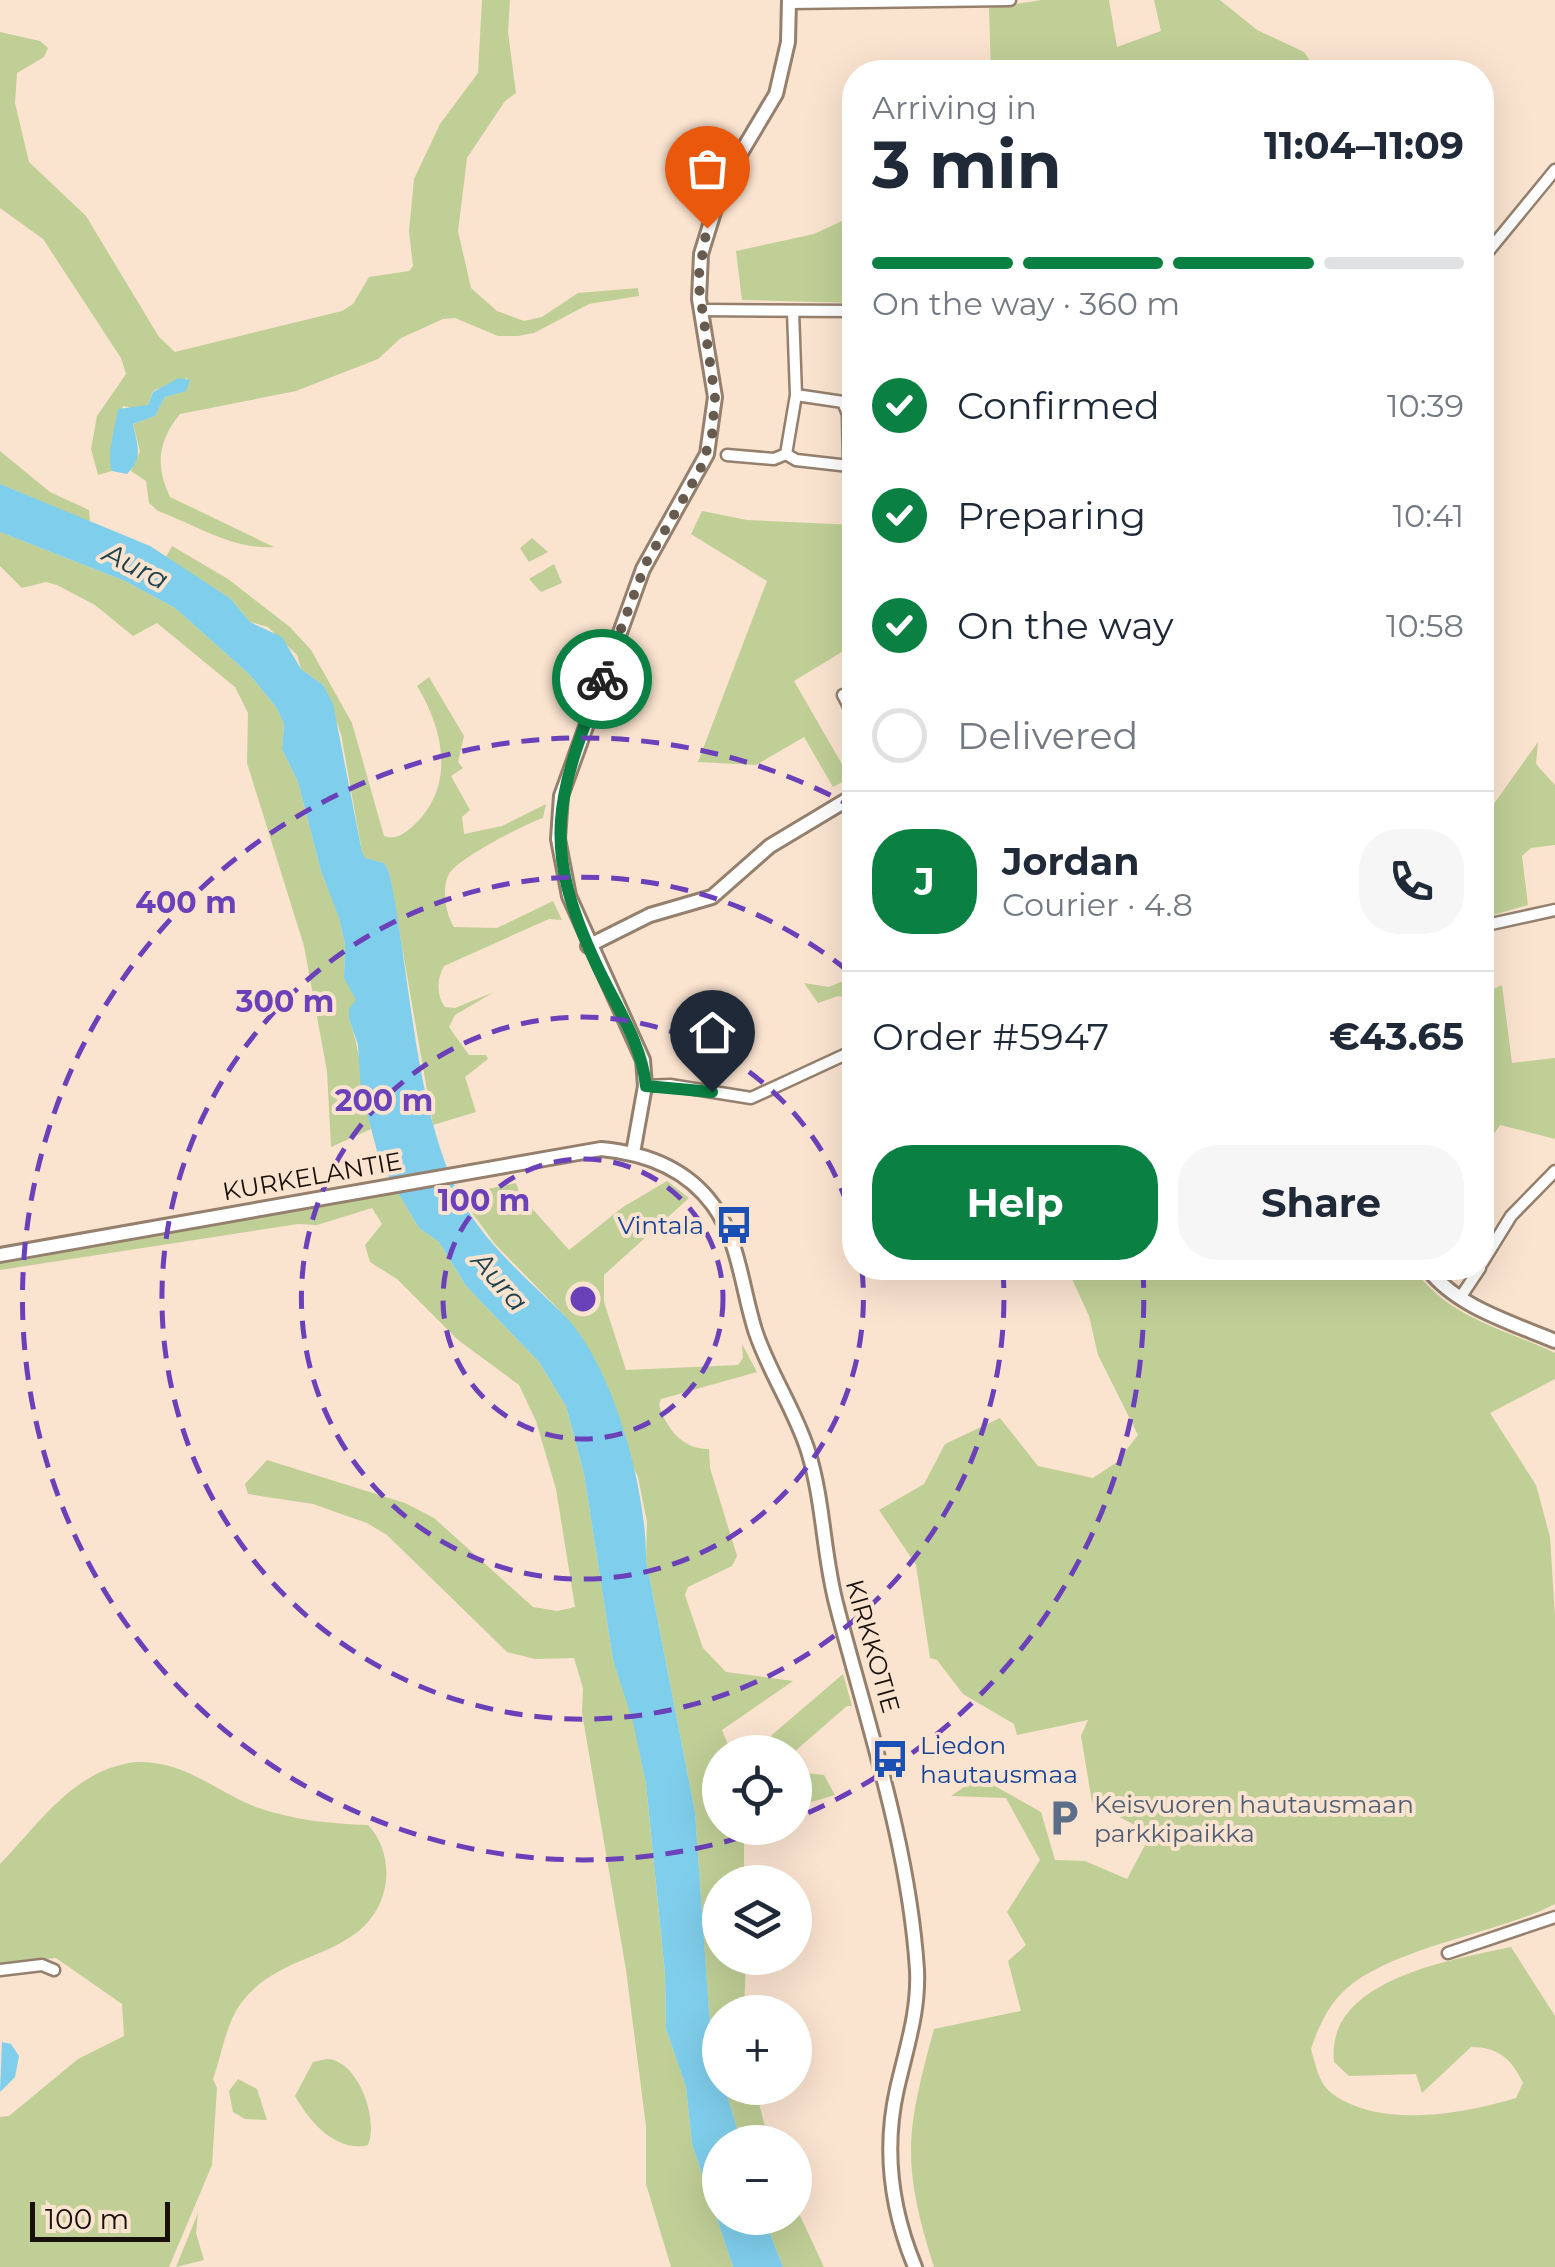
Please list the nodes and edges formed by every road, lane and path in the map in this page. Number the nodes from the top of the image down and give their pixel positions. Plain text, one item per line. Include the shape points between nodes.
1 (1010, 0) edge
2 (789, 2) edge
3 (1555, 170) edge
4 (1494, 244) edge
5 (700, 310) junction
6 (793, 311) junction
7 (842, 311) edge
8 (796, 395) junction
9 (842, 402) edge
10 (786, 454) junction
11 (727, 455) dead end
12 (842, 465) edge
13 (842, 802) edge
14 (1555, 910) edge
15 (1494, 923) edge
16 (588, 946) junction
17 (842, 1056) edge
18 (646, 1086) junction
19 (634, 1153) junction
20 (1555, 1171) edge
21 (1494, 1244) edge
22 (0, 1255) edge
23 (1440, 1280) edge
24 (1471, 1280) edge
25 (1460, 1298) junction
26 (1555, 1341) edge
27 (1555, 1916) edge
28 (1448, 1953) dead end
29 (0, 1970) edge
30 (54, 1970) dead end
31 (915, 2267) edge

1 - 2 street
2 - 5 street via 776,94 723,183 707,228
3 - 4 street
5 - 6 street
5 - 16 street via 715,397 707,454 646,563 561,796 561,862
6 - 7 street
6 - 8 street
8 - 9 street
8 - 10 street
10 - 11 street
10 - 12 street
13 - 16 street via 770,846 712,897 650,915
14 - 15 street
16 - 18 street via 643,1060
17 - 18 street via 752,1098
18 - 19 street
19 - 22 street, KURKELANTIE via 568,1152
19 - 31 street, KIRKKOTIE via 674,1169 717,1210 762,1349 815,1473 830,1576 880,1756 916,1956 916,2010 889,2157
20 - 21 street
23 - 25 street
24 - 25 street
25 - 26 street
27 - 28 street
29 - 30 street

